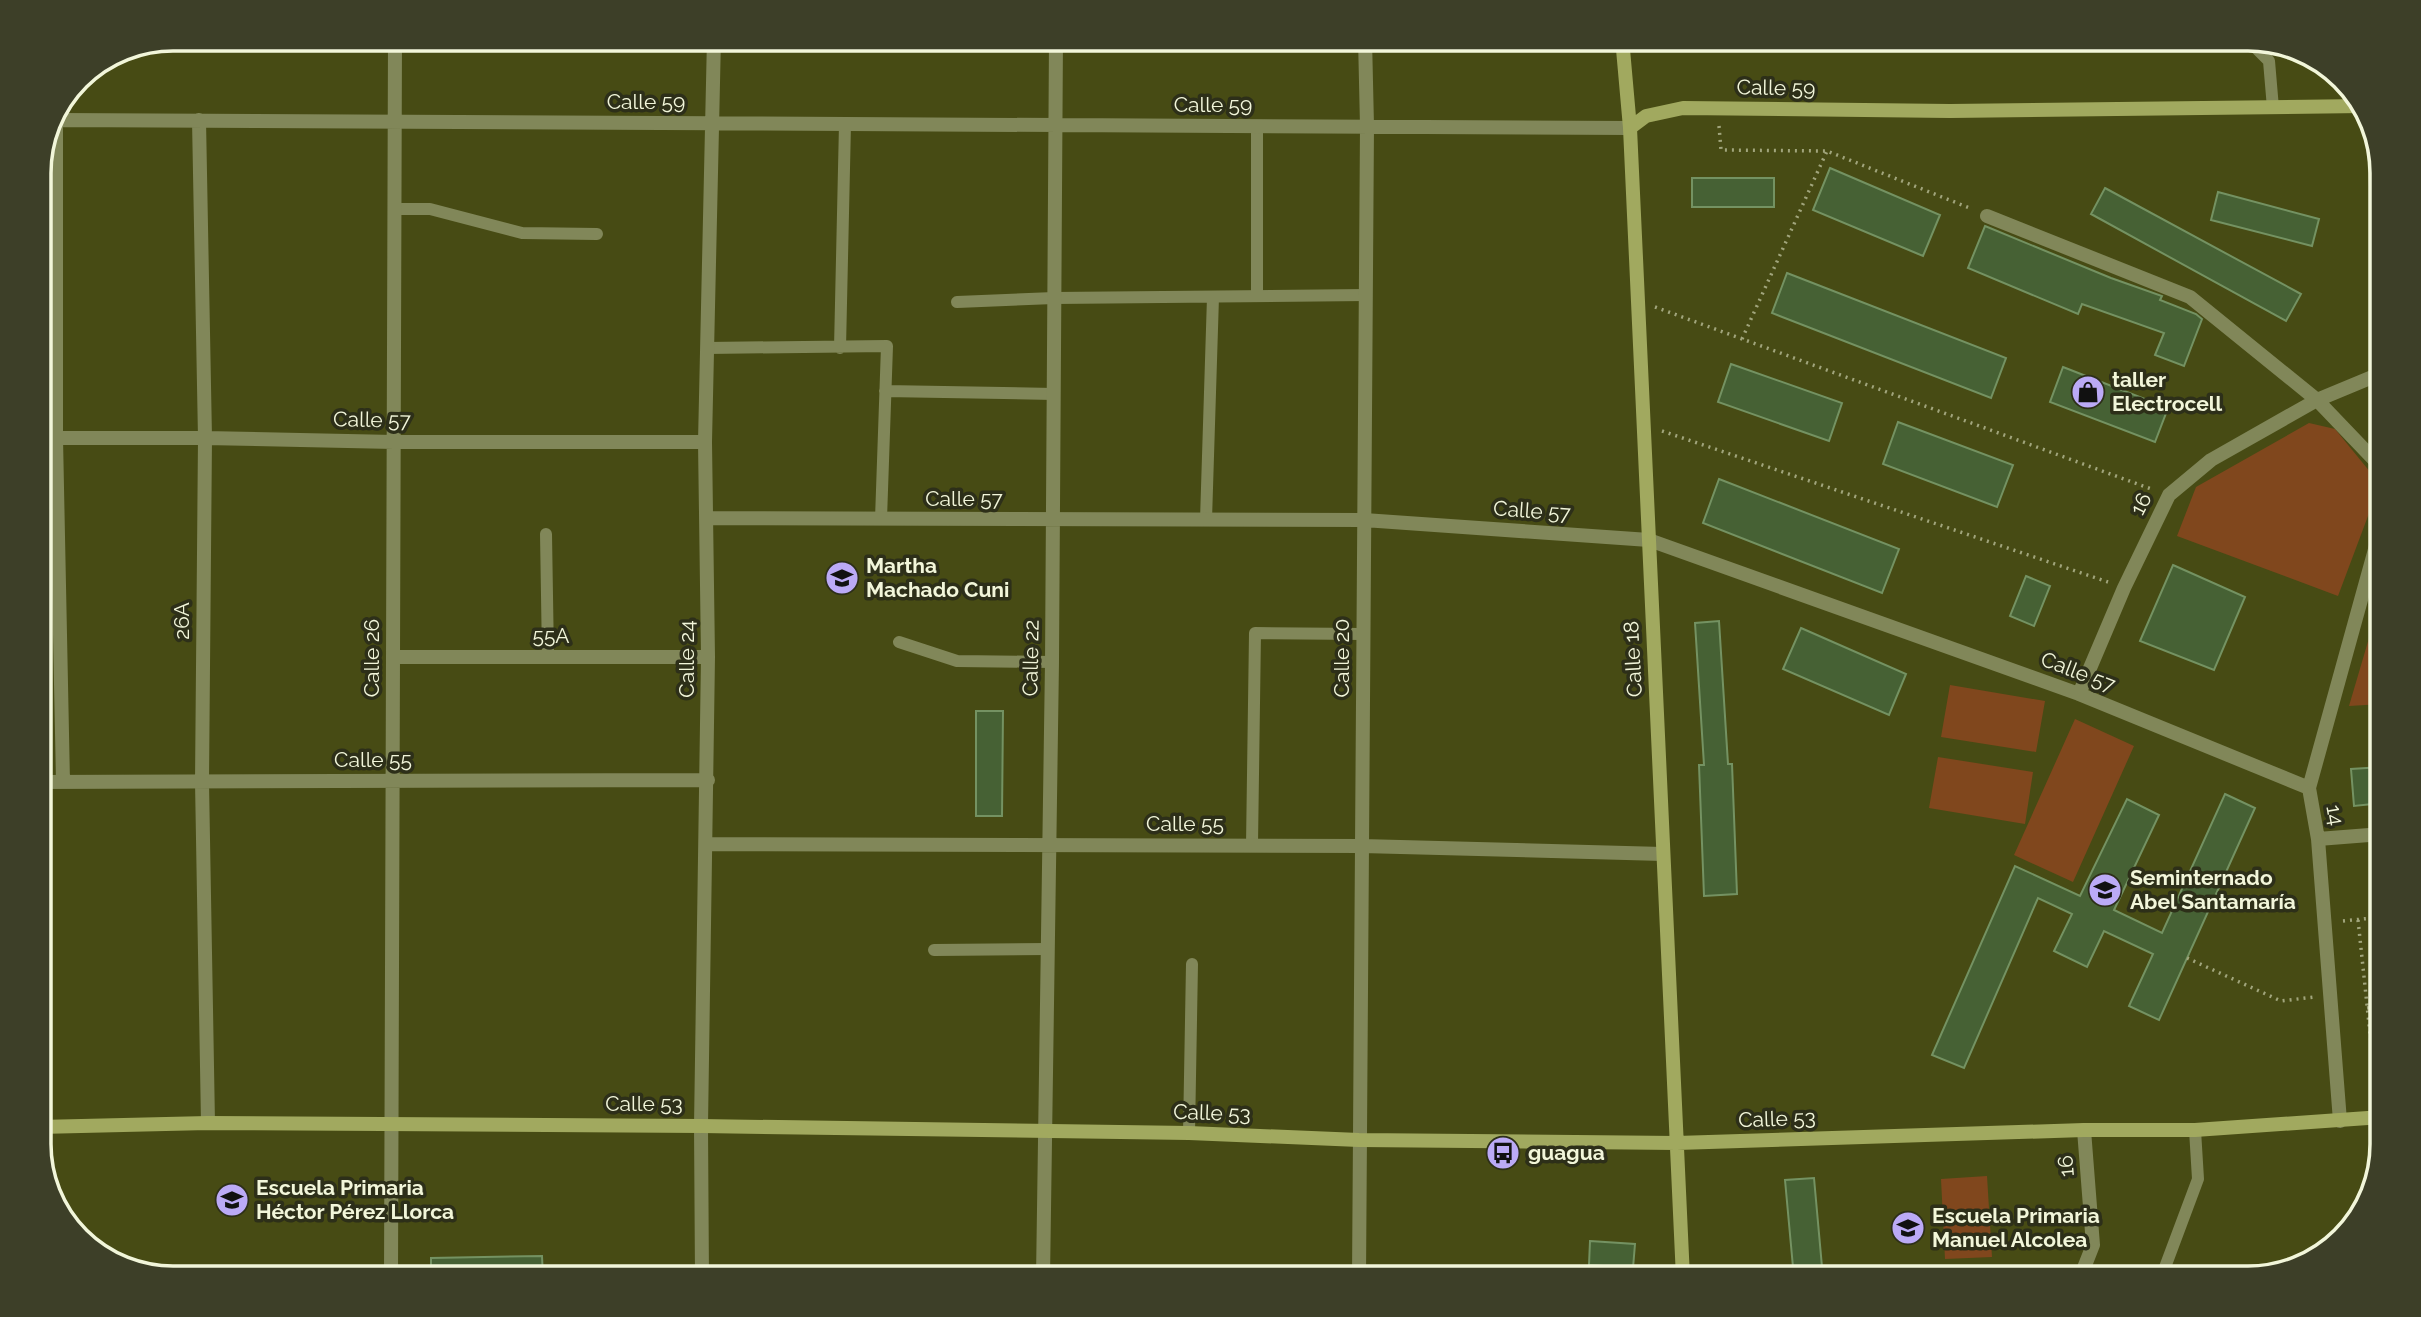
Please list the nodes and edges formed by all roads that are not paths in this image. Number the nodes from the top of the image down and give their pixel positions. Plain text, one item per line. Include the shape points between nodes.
1 (395, 51) edge
2 (714, 51) edge
3 (1056, 51) edge
4 (1366, 51) edge
5 (1623, 51) edge
6 (2260, 52) edge
7 (2351, 106) edge
8 (2273, 108) junction
9 (63, 120) edge
10 (200, 120) junction
11 (395, 121) junction
12 (712, 123) junction
13 (845, 124) junction
14 (1055, 125) junction
15 (1257, 126) junction
16 (1367, 126) junction
17 (1629, 128) junction
18 (57, 136) edge
19 (396, 209) junction
20 (1987, 216) road end
21 (597, 234) dead end
22 (1366, 295) junction
23 (1213, 296) junction
24 (1257, 296) junction
25 (1054, 298) junction
26 (957, 303) dead end
27 (707, 348) junction
28 (840, 348) junction
29 (2370, 378) edge
30 (885, 391) junction
31 (1054, 394) junction
32 (2317, 400) junction
33 (51, 438) edge
34 (56, 438) junction
35 (205, 438) junction
36 (394, 442) junction
37 (705, 442) junction
38 (2370, 455) edge
39 (706, 518) junction
40 (881, 519) junction
41 (1053, 520) junction
42 (1206, 520) junction
43 (1364, 520) junction
44 (546, 534) dead end
45 (1649, 540) junction
46 (2370, 567) edge
47 (1363, 634) junction
48 (899, 642) dead end
49 (393, 657) junction
50 (548, 657) junction
51 (708, 657) junction
52 (1052, 662) junction
53 (2080, 694) junction
54 (708, 780) junction
55 (393, 781) junction
56 (51, 782) edge
57 (63, 782) junction
58 (202, 782) junction
59 (2309, 788) junction
60 (2370, 835) edge
61 (2318, 839) junction
62 (706, 844) junction
63 (1050, 844) junction
64 (1252, 845) junction
65 (1362, 846) junction
66 (1663, 854) junction
67 (1048, 949) junction
68 (934, 950) dead end
69 (1192, 964) dead end
70 (2370, 1118) edge
71 (2340, 1121) junction
72 (208, 1123) junction
73 (391, 1124) junction
74 (701, 1126) junction
75 (51, 1127) edge
76 (2084, 1130) junction
77 (2195, 1130) junction
78 (1044, 1131) junction
79 (1189, 1133) junction
80 (1359, 1140) junction
81 (1676, 1143) junction
82 (391, 1266) edge
83 (702, 1266) edge
84 (1043, 1266) edge
85 (1359, 1266) edge
86 (1682, 1266) edge
87 (2085, 1266) edge
88 (2166, 1266) edge

1 - 11 street, Calle 26
2 - 12 street, Calle 24
3 - 14 street, Calle 22
4 - 16 street, Calle 20
5 - 17 street, Calle 18
6 - 8 lane via 2269,61
7 - 8 street, Calle 59
8 - 17 street, Calle 59 via 1683,108 1646,116
9 - 10 street, Calle 59
10 - 11 street, Calle 59
10 - 35 street, 26A
11 - 12 street, Calle 59
11 - 19 street, Calle 26
12 - 13 street, Calle 59
12 - 27 street, Calle 24
13 - 14 street, Calle 59
13 - 28 lane
14 - 15 street, Calle 59
14 - 25 street, Calle 22
15 - 16 street, Calle 59
15 - 24 lane
16 - 17 street, Calle 59
16 - 22 street, Calle 20
17 - 45 street, Calle 18
18 - 34 street
19 - 21 lane via 430,209 522,233
19 - 36 street, Calle 26
20 - 32 street via 2190,297
22 - 24 lane
22 - 43 street, Calle 20
23 - 24 lane
23 - 25 lane
23 - 42 lane
25 - 26 lane
25 - 31 street, Calle 22
27 - 28 lane
27 - 37 street, Calle 24
28 - 30 lane via 887,346
29 - 32 street, 16
30 - 31 lane
30 - 40 lane
31 - 41 street, Calle 22
32 - 38 street
32 - 53 street, 16 via 2211,460 2169,495 2123,588
33 - 34 street, Calle 57
34 - 35 street, Calle 57
34 - 57 street
35 - 36 street, Calle 57
35 - 58 street, 26A
36 - 37 street, Calle 57
36 - 49 street, Calle 26
37 - 39 street, Calle 24
39 - 40 street, Calle 57
39 - 51 street, Calle 24
40 - 41 street, Calle 57
41 - 42 street, Calle 57
41 - 52 street, Calle 22
42 - 43 street, Calle 57
43 - 45 street, Calle 57
43 - 47 street, Calle 20
44 - 50 lane
45 - 53 street, Calle 57
45 - 66 street, Calle 18
46 - 59 street, 14
47 - 64 lane via 1255,633
47 - 65 street, Calle 20
48 - 52 lane via 957,662
49 - 50 street, 55A
49 - 55 street, Calle 26
50 - 51 street, 55A
51 - 54 street, Calle 24
52 - 63 street, Calle 22
53 - 59 street, Calle 57
54 - 55 street, Calle 55
54 - 62 street, Calle 24
55 - 58 street, Calle 55
55 - 73 street, Calle 26
56 - 57 street, Calle 55
57 - 58 street, Calle 55
58 - 72 street, 26A
59 - 61 street, 14
60 - 61 street
61 - 71 street, 14
62 - 63 street, Calle 55
62 - 74 street, Calle 24
63 - 64 street, Calle 55
63 - 67 street, Calle 22
64 - 65 street, Calle 55
65 - 66 street, Calle 55
65 - 80 street, Calle 20
66 - 81 street, Calle 18
67 - 68 lane
67 - 78 street, Calle 22
69 - 79 lane
70 - 71 street, Calle 53
71 - 77 street, Calle 53
72 - 73 street, Calle 53
72 - 75 street, Calle 53
73 - 74 street, Calle 53
73 - 82 street, Calle 26
74 - 78 street, Calle 53
74 - 83 street, Calle 24
76 - 77 street, Calle 53
76 - 81 street, Calle 53
76 - 87 street, 16 via 2094,1245
77 - 88 lane via 2198,1180
78 - 79 street, Calle 53
78 - 84 street, Calle 22
79 - 80 street, Calle 53
80 - 81 street, Calle 53
80 - 85 street, Calle 20
81 - 86 street, Calle 18

